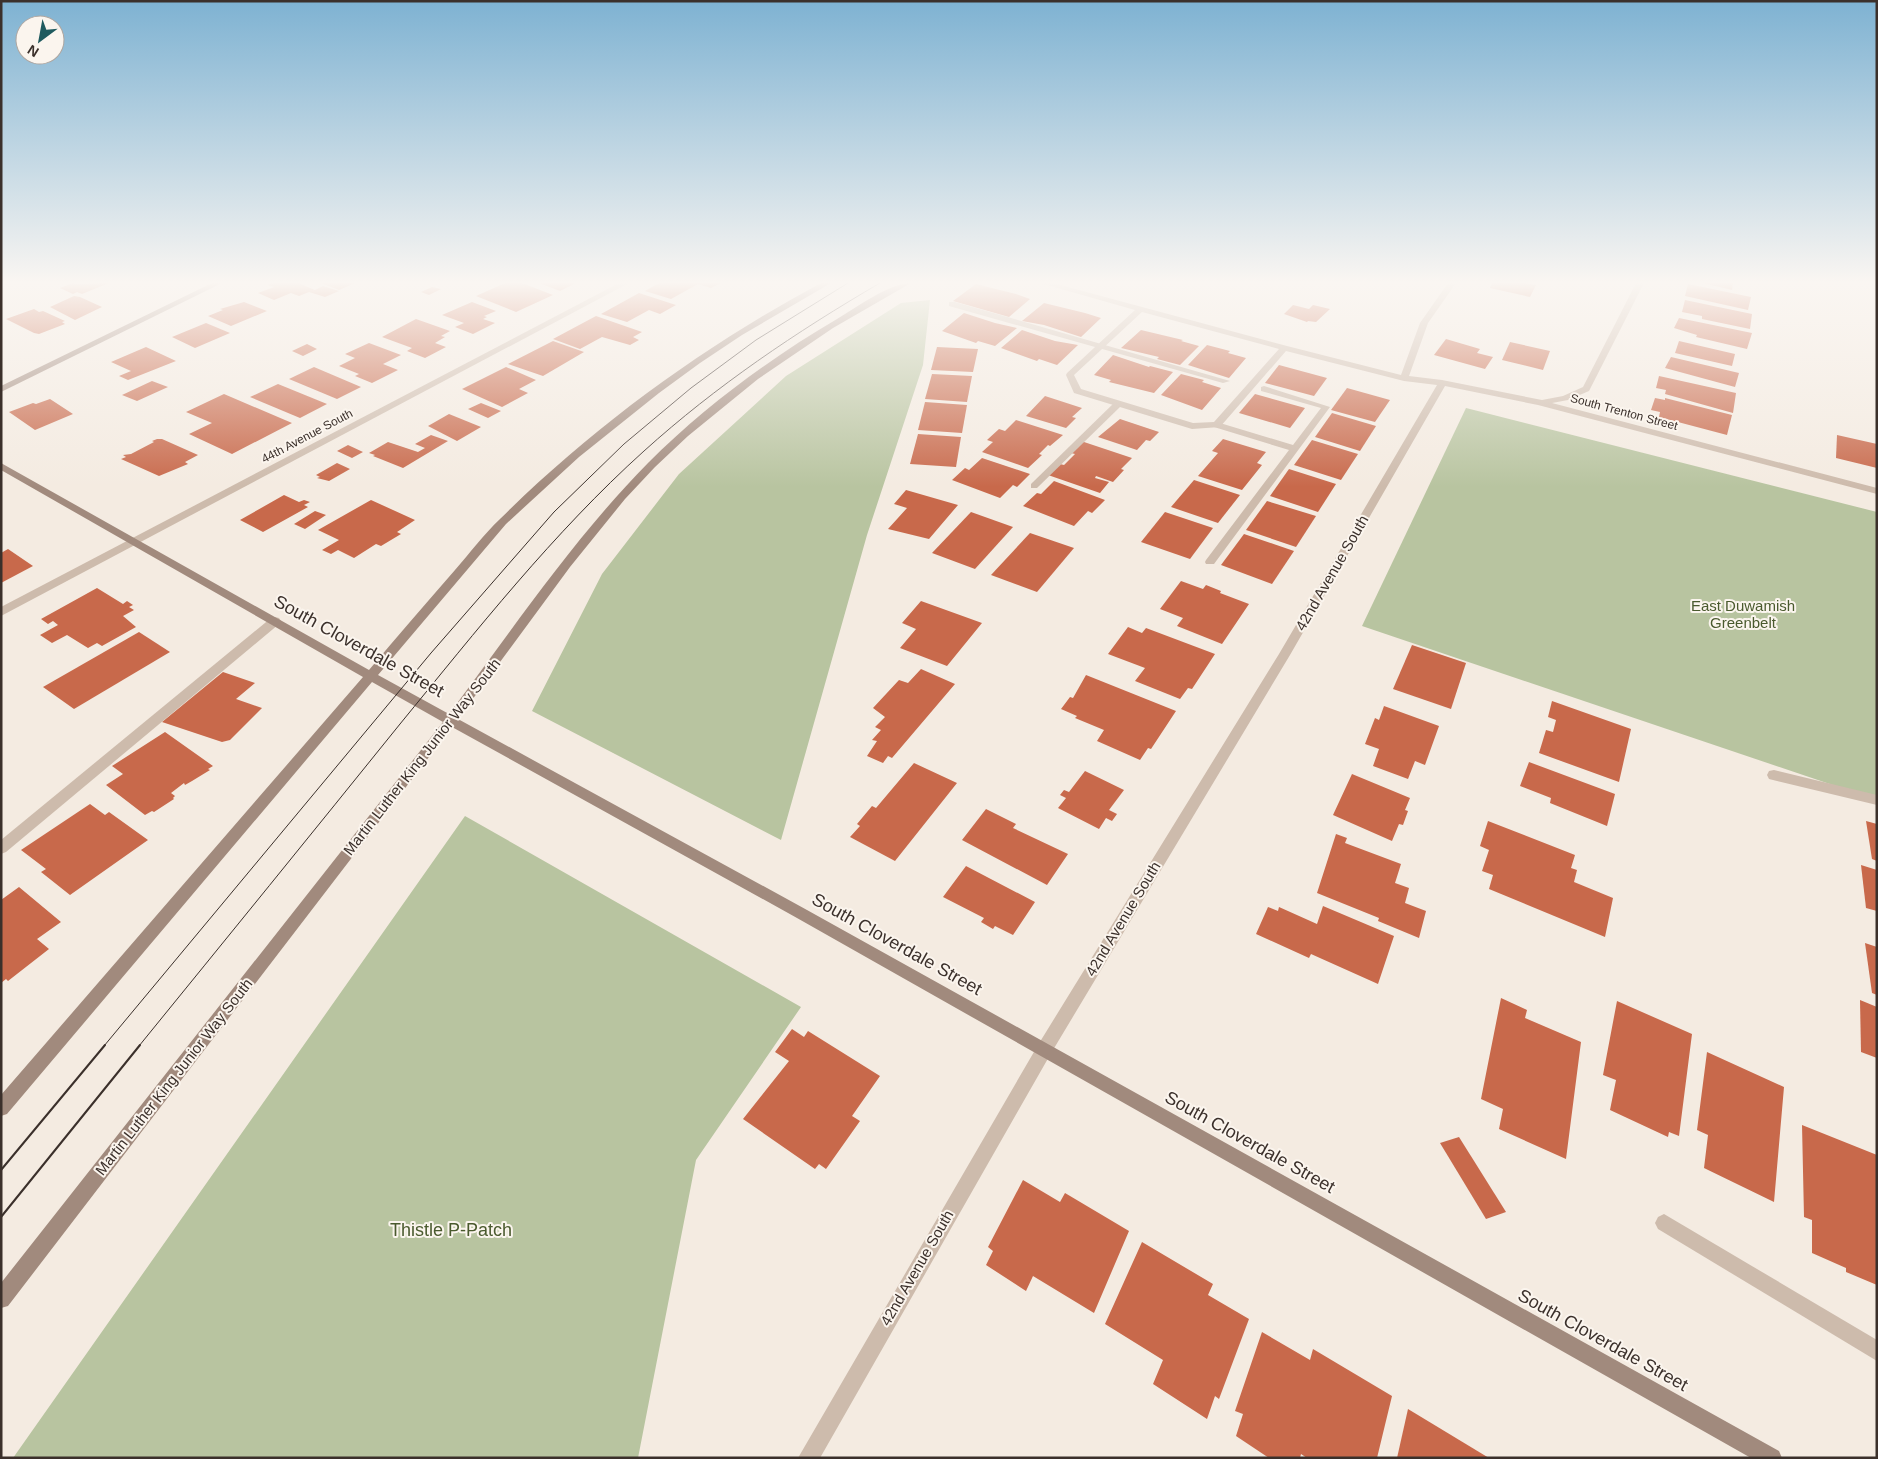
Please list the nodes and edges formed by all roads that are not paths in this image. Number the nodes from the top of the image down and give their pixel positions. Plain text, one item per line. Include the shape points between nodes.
1 (79, 351) edge
2 (498, 351) edge
3 (714, 351) edge
4 (792, 351) edge
5 (1095, 351) edge
6 (1118, 351) edge
7 (1281, 351) edge
8 (1296, 351) edge
9 (1414, 351) edge
10 (1605, 351) edge
11 (1404, 378) junction
12 (1226, 382) dead end
13 (1442, 383) junction
14 (1, 389) edge
15 (1264, 389) dead end
16 (1539, 402) junction
17 (1118, 404) junction
18 (1218, 425) junction
19 (1294, 448) junction
20 (1, 466) edge
21 (1034, 486) dead end
22 (1877, 491) edge
23 (134, 542) junction
24 (1210, 562) dead end
25 (1, 612) edge
26 (275, 621) junction
27 (370, 676) junction
28 (452, 721) junction
29 (1774, 775) dead end
30 (1877, 800) edge
31 (1, 848) edge
32 (1044, 1050) junction
33 (1, 1108) edge
34 (1664, 1223) dead end
35 (1, 1299) edge
36 (1877, 1351) edge
37 (808, 1458) edge
38 (1772, 1458) edge

1 - 14 main road
2 - 23 street, 44th Avenue South
3 - 27 main road via 601,433 549,477 502,522
4 - 28 main road, Martin Luther King Junior Way South via 718,406 672,446 623,496 573,557
5 - 17 street via 1070,375 1077,392
6 - 12 street
7 - 18 street
8 - 11 street, South Trenton Street
9 - 11 street
10 - 16 street via 1586,389 1565,398
11 - 13 street, South Trenton Street
13 - 16 street, South Trenton Street
13 - 32 street, 42nd Avenue South via 1284,656
15 - 19 street via 1326,407
16 - 22 street, South Trenton Street
17 - 18 street via 1192,426
17 - 21 street
18 - 19 street
19 - 24 street
20 - 23 main road, South Cloverdale Street
23 - 25 street, 44th Avenue South
23 - 26 main road, South Cloverdale Street
26 - 27 main road, South Cloverdale Street
26 - 31 street
27 - 28 main road, South Cloverdale Street
27 - 33 main road
28 - 32 main road, South Cloverdale Street
28 - 35 main road, Martin Luther King Junior Way South
29 - 30 street
32 - 37 street, 42nd Avenue South
32 - 38 main road, South Cloverdale Street
34 - 36 street

